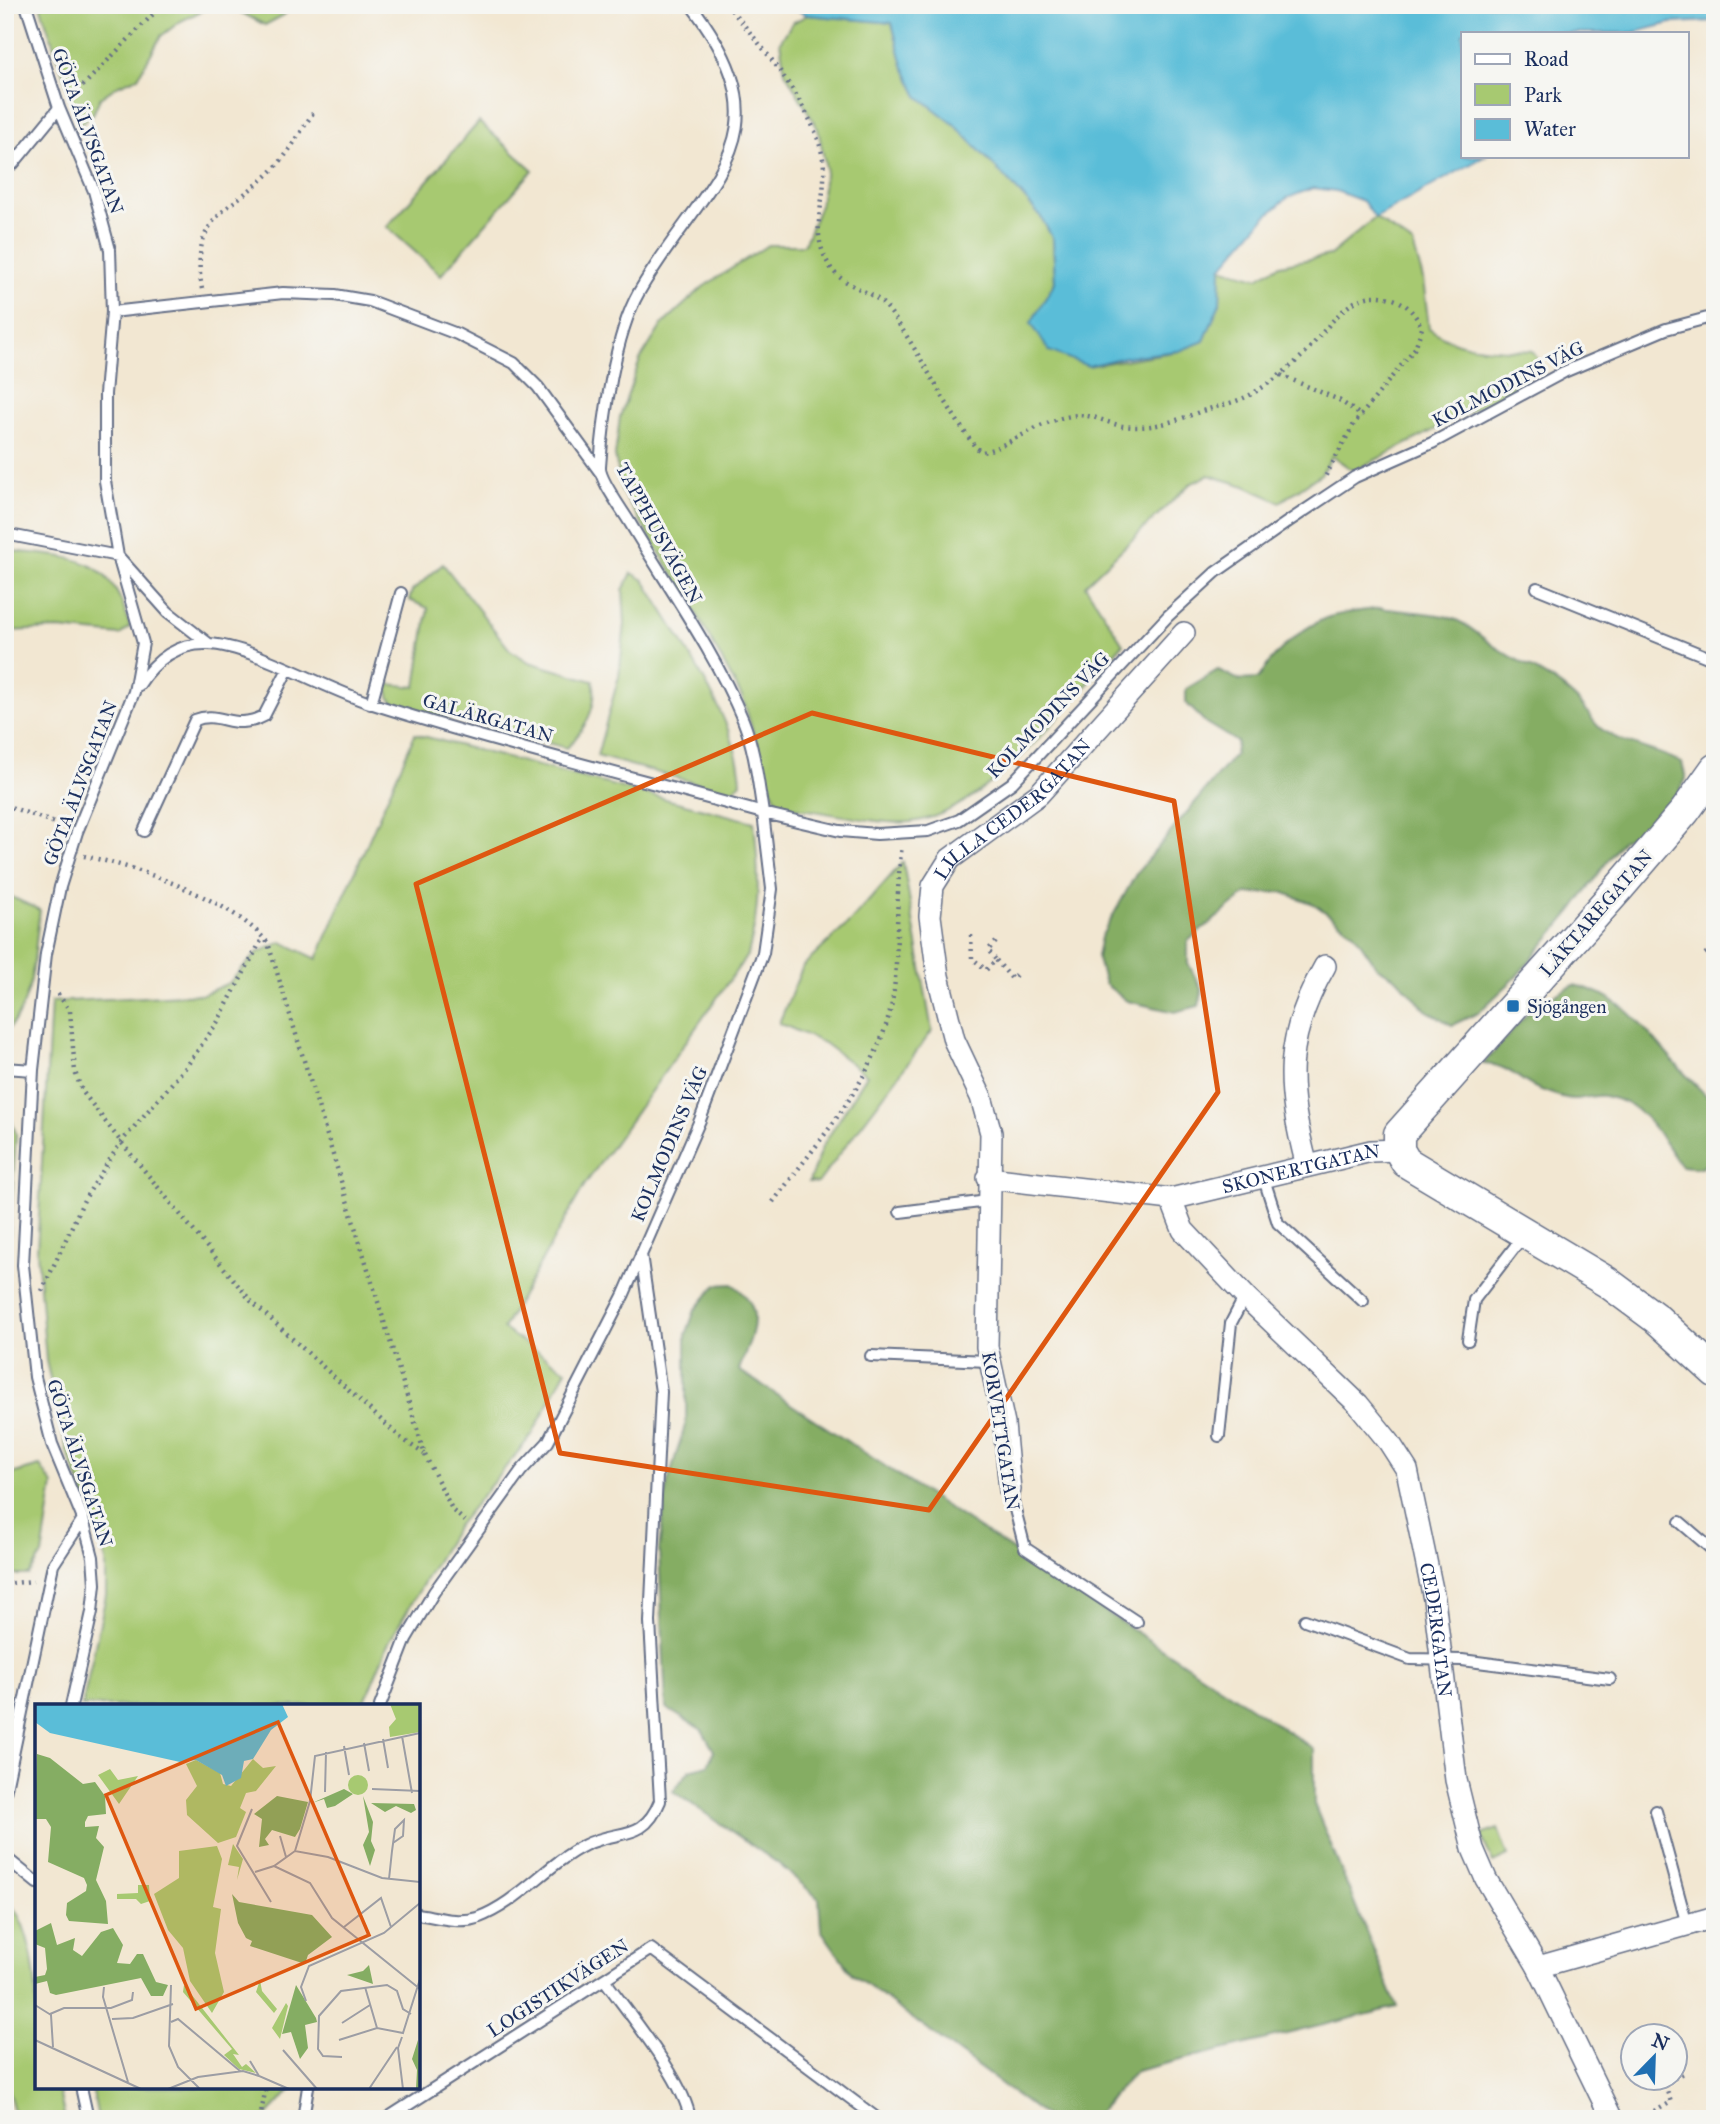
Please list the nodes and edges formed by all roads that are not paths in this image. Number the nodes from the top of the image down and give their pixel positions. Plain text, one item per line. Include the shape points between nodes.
1 (26, 5) edge
2 (691, 5) edge
3 (59, 108) junction
4 (13, 164) dead end
5 (113, 312) junction
6 (1715, 316) edge
7 (600, 472) junction
8 (5, 534) edge
9 (118, 556) junction
10 (1537, 588) dead end
11 (401, 593) dead end
12 (1184, 633) dead end
13 (209, 644) junction
14 (1715, 660) edge
15 (287, 671) junction
16 (134, 692) junction
17 (372, 704) junction
18 (1715, 769) edge
19 (763, 813) junction
20 (144, 831) dead end
21 (1325, 966) dead end
22 (5, 1068) edge
23 (33, 1070) junction
24 (1399, 1150) junction
25 (1307, 1166) junction
26 (1263, 1176) junction
27 (988, 1178) junction
28 (1171, 1199) junction
29 (988, 1202) junction
30 (900, 1212) dead end
31 (1524, 1235) junction
32 (641, 1254) junction
33 (1245, 1296) junction
34 (1363, 1301) dead end
35 (1468, 1340) dead end
36 (871, 1356) dead end
37 (988, 1361) junction
38 (1715, 1372) edge
39 (1219, 1436) dead end
40 (1010, 1490) joint
41 (83, 1520) junction
42 (1680, 1522) dead end
43 (1715, 1552) edge
44 (1305, 1620) dead end
45 (1137, 1622) dead end
46 (1441, 1661) junction
47 (1610, 1679) dead end
48 (71, 1704) edge
49 (381, 1704) edge
50 (5, 1793) edge
51 (1656, 1811) dead end
52 (5, 1857) edge
53 (35, 1882) edge
54 (420, 1914) edge
55 (1715, 1917) edge
56 (1687, 1925) junction
57 (1538, 1967) junction
58 (604, 1979) junction
59 (81, 2089) edge
60 (308, 2089) edge
61 (88, 2119) edge
62 (303, 2119) edge
63 (386, 2119) edge
64 (690, 2119) edge
65 (878, 2119) edge
66 (1612, 2119) edge

1 - 3 lane, GÖTA ÄLVSGATAN
2 - 7 lane, TAPPHUSVÄGEN via 729,67 739,126 733,150 718,176 628,315 607,408
3 - 4 lane
3 - 5 lane, GÖTA ÄLVSGATAN via 104,224
5 - 7 lane via 283,293 370,301 457,334 514,363
5 - 9 lane, GÖTA ÄLVSGATAN via 103,461
6 - 19 lane, KOLMODINS VÄG via 1666,329 1564,372 1432,443 1355,477 1216,572 1177,607 1012,783 959,820 928,831 839,831
7 - 19 lane, TAPPHUSVÄGEN via 743,721
8 - 9 lane
9 - 13 lane, GALÄRGATAN via 168,612
9 - 16 lane, GÖTA ÄLVSGATAN via 143,643
10 - 14 lane
11 - 17 lane
12 - 27 street, LILLA CEDERGATAN via 1040,794 950,859 933,886 930,916 938,976 954,1040 981,1097 991,1133
13 - 15 lane, GALÄRGATAN via 239,650
13 - 16 lane, GALÄRGATAN via 166,654 149,668
15 - 17 lane, GALÄRGATAN
15 - 20 lane via 264,716 244,724 205,716 195,720
16 - 23 lane, GÖTA ÄLVSGATAN via 69,853 43,982
17 - 19 lane, GALÄRGATAN
18 - 24 street, LÄKTAREGATAN via 1619,888 1407,1123 1399,1134
19 - 32 lane, KOLMODINS VÄG via 772,889 763,953 700,1120
21 - 25 street via 1305,1002 1292,1048 1296,1126
22 - 23 lane
23 - 41 lane, GÖTA ÄLVSGATAN via 23,1265 29,1324 42,1413
24 - 25 street, SKONERTGATAN via 1371,1151
24 - 31 street, SKONERTGATAN via 1406,1162
25 - 26 street, SKONERTGATAN
26 - 28 street, SKONERTGATAN
26 - 34 lane via 1278,1223
27 - 28 street, SKONERTGATAN
27 - 29 street, KORVETTGATAN
28 - 33 street, CEDERGATAN via 1183,1230
29 - 30 lane
29 - 37 street, KORVETTGATAN
31 - 35 lane via 1474,1300
31 - 38 street, SKONERTGATAN via 1626,1295
32 - 49 lane, KOLMODINS VÄG via 548,1442 434,1592 406,1639
32 - 54 lane via 661,1392 650,1622 660,1801 642,1829 582,1846 478,1918 452,1920
33 - 39 lane via 1231,1323
33 - 46 street, CEDERGATAN via 1358,1404 1407,1470 1433,1591
36 - 37 lane
37 - 40 street, KORVETTGATAN via 1004,1424
40 - 45 lane, KORVETTGATAN via 1025,1548
41 - 48 lane, GÖTA ÄLVSGATAN via 93,1557 94,1584
41 - 50 lane via 53,1565
42 - 43 lane
44 - 46 lane via 1410,1659
46 - 47 lane
46 - 57 street, CEDERGATAN via 1456,1780 1473,1849
51 - 56 lane
52 - 53 lane
55 - 56 street
56 - 57 street
57 - 66 street, CEDERGATAN
58 - 63 lane, LOGISTIKVÄGEN
58 - 64 lane via 668,2071 689,2107
58 - 65 lane, LOGISTIKVÄGEN via 651,1950
59 - 61 lane
60 - 62 lane

